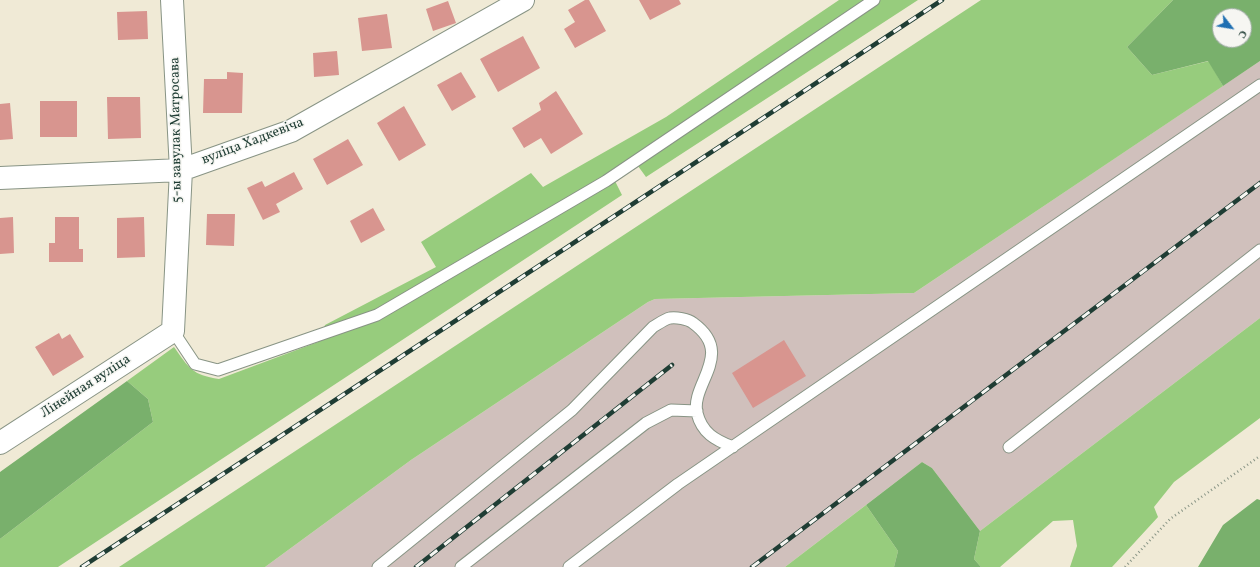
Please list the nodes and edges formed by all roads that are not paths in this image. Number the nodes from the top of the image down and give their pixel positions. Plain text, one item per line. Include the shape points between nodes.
1 (172, 0) edge
2 (523, 0) edge
3 (874, 0) edge
4 (1260, 85) edge
5 (181, 170) junction
6 (0, 178) edge
7 (1260, 250) edge
8 (172, 331) junction
9 (697, 411) junction
10 (0, 443) edge
11 (733, 447) junction
12 (1009, 447) dead end
13 (378, 567) edge
14 (461, 567) edge
15 (569, 567) edge

1 - 5 street, 5-ы завулак Матросава
2 - 5 street, вуліца Хадкевіча via 291,131
3 - 8 lane via 606,181 377,315 218,370 195,364
4 - 11 lane
5 - 6 street, вуліца Хадкевіча
5 - 8 street, 5-ы завулак Матросава
7 - 12 lane
8 - 10 street, Лінейная вуліца
9 - 11 lane via 702,427 714,440
9 - 13 lane via 699,396 710,368 711,347 703,330 689,320 669,318 654,327 572,410
9 - 14 lane via 671,410 646,423
11 - 15 lane via 678,484

